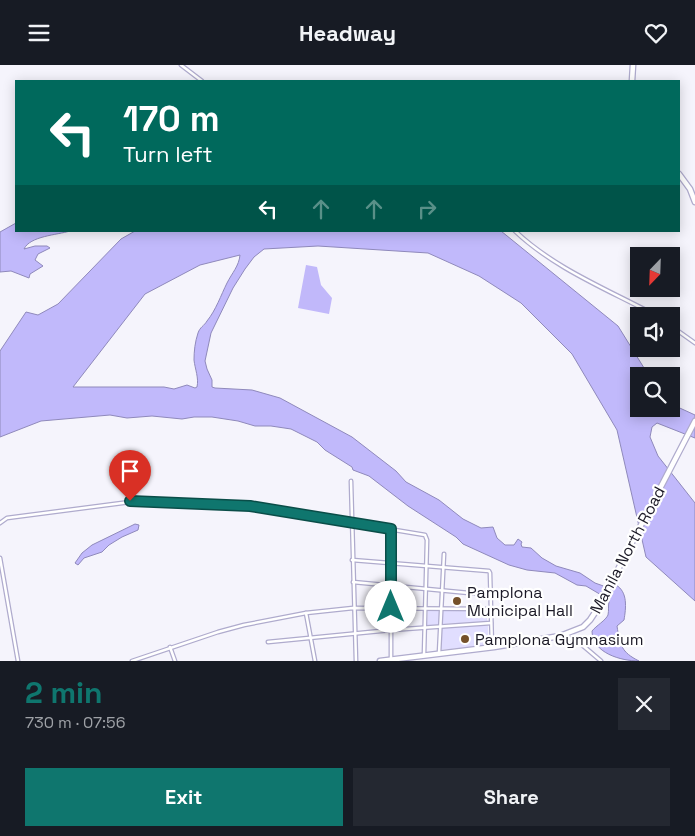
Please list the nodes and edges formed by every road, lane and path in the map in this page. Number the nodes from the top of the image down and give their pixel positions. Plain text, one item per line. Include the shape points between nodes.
1 (180, 65) edge
2 (633, 65) edge
3 (201, 80) edge
4 (632, 80) edge
5 (680, 175) edge
6 (695, 202) edge
7 (516, 232) edge
8 (640, 307) edge
9 (680, 332) edge
10 (695, 343) edge
11 (695, 421) edge
12 (351, 481) dead end
13 (352, 522) junction
14 (0, 523) edge
15 (391, 529) junction
16 (444, 553) dead end
17 (0, 557) edge
18 (352, 560) junction
19 (392, 562) junction
20 (426, 565) junction
21 (444, 567) junction
22 (353, 582) junction
23 (391, 586) junction
24 (426, 589) junction
25 (443, 591) junction
26 (490, 595) junction
27 (353, 607) junction
28 (391, 607) junction
29 (425, 609) junction
30 (442, 609) junction
31 (490, 609) junction
32 (306, 613) junction
33 (491, 623) junction
34 (441, 626) junction
35 (426, 627) junction
36 (391, 630) junction
37 (355, 633) junction
38 (563, 635) junction
39 (311, 637) junction
40 (268, 642) dead end
41 (170, 647) junction
42 (492, 647) junction
43 (439, 653) junction
44 (424, 655) junction
45 (391, 660) edge
46 (18, 661) edge
47 (132, 661) edge
48 (175, 661) edge
49 (315, 661) edge
50 (356, 661) edge
51 (380, 661) edge
52 (601, 661) edge

1 - 3 street
2 - 4 highway
5 - 6 highway
7 - 8 street via 554,261
9 - 10 street
11 - 38 highway, Manila North Road via 598,608 583,627
12 - 13 street
13 - 14 street via 250,506 130,501 7,518
13 - 15 street
13 - 18 street
15 - 19 street
15 - 20 street via 426,535
16 - 21 street
17 - 46 street
18 - 19 street
18 - 22 street
19 - 20 street
19 - 23 street
20 - 21 street
20 - 24 street
21 - 25 street
21 - 26 street via 489,571
22 - 23 street
22 - 27 street
23 - 24 street
23 - 28 street
24 - 25 street
24 - 29 street
25 - 26 street
25 - 30 street
26 - 31 street
27 - 28 street
27 - 32 street
27 - 37 street
28 - 29 street
28 - 36 street
29 - 30 street
29 - 35 street
30 - 31 street
30 - 34 street
31 - 33 street
32 - 39 street
32 - 41 street via 244,625
33 - 34 street
33 - 42 street
34 - 35 street
34 - 43 street
35 - 36 street
35 - 44 street
36 - 37 street
36 - 45 street
37 - 39 street
37 - 50 street
38 - 42 highway, Manila North Road
38 - 52 street via 581,644
39 - 40 street
39 - 49 street
41 - 47 street
41 - 48 street
42 - 43 highway, Manila North Road
43 - 44 highway, Manila North Road
44 - 45 highway, Manila North Road
45 - 51 highway, Manila North Road

